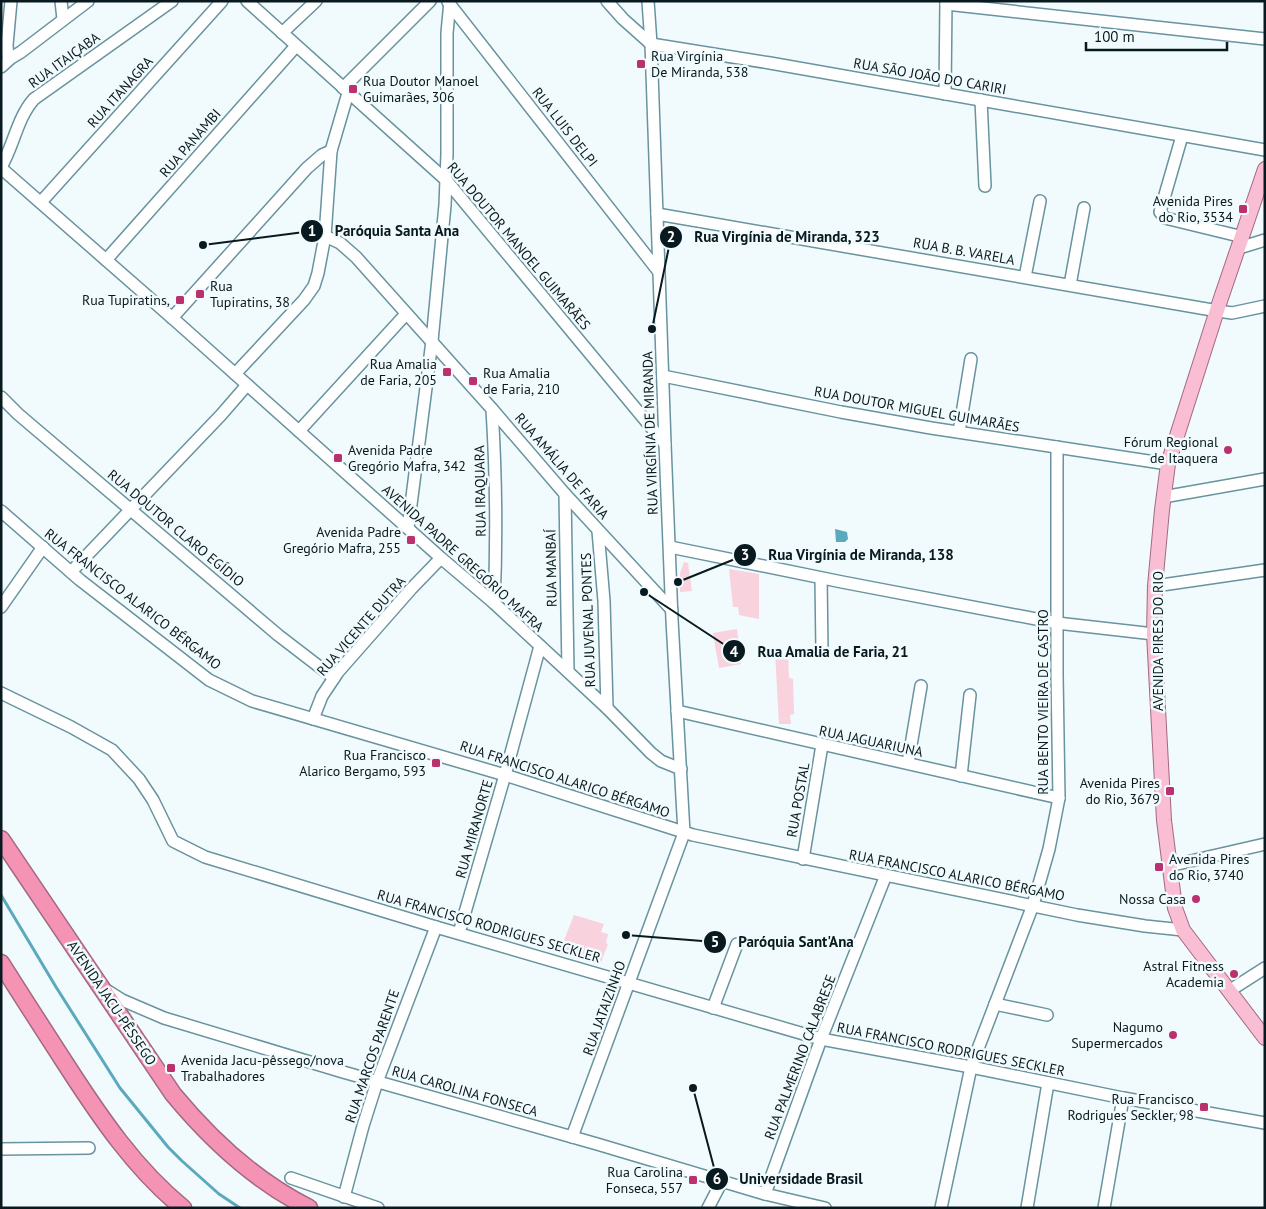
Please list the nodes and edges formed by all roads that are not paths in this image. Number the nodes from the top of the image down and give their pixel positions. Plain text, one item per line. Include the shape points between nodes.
1 (11, 1) edge
2 (60, 1) edge
3 (88, 1) edge
4 (172, 1) edge
5 (222, 1) edge
6 (247, 1) edge
7 (316, 1) edge
8 (430, 1) edge
9 (607, 1) edge
10 (648, 1) edge
11 (449, 2) edge
12 (946, 3) edge
13 (63, 19) junction
14 (282, 33) junction
15 (1265, 39) edge
16 (651, 44) junction
17 (296, 46) junction
18 (5, 64) edge
19 (346, 91) junction
20 (945, 94) junction
21 (982, 100) junction
22 (1182, 136) junction
23 (1265, 150) edge
24 (331, 151) junction
25 (1, 168) edge
26 (1265, 170) edge
27 (446, 180) junction
28 (985, 186) dead end
29 (1040, 201) dead end
30 (41, 202) junction
31 (1084, 208) dead end
32 (657, 214) junction
33 (325, 236) junction
34 (1265, 240) edge
35 (1241, 243) junction
36 (106, 260) junction
37 (659, 272) junction
38 (1025, 277) junction
39 (1070, 285) junction
40 (1265, 306) edge
41 (1218, 310) junction
42 (406, 314) junction
43 (172, 318) junction
44 (432, 341) junction
45 (971, 359) dead end
46 (235, 374) junction
47 (663, 376) junction
48 (247, 385) junction
49 (1, 398) edge
50 (492, 410) junction
51 (299, 431) junction
52 (959, 432) junction
53 (665, 444) junction
54 (1057, 448) junction
55 (1168, 464) junction
56 (1265, 479) edge
57 (565, 494) junction
58 (1163, 497) junction
59 (131, 510) junction
60 (1, 511) edge
61 (408, 528) junction
62 (598, 530) junction
63 (670, 546) junction
64 (43, 547) junction
65 (441, 558) junction
66 (1265, 570) edge
67 (71, 572) junction
68 (821, 578) junction
69 (1155, 586) junction
70 (494, 603) junction
71 (1, 607) edge
72 (672, 610) junction
73 (1057, 623) junction
74 (1154, 634) junction
75 (540, 646) junction
76 (822, 651) dead end
77 (568, 671) junction
78 (334, 678) junction
79 (921, 686) dead end
80 (1, 693) edge
81 (970, 695) dead end
82 (607, 708) junction
83 (677, 711) junction
84 (313, 719) junction
85 (822, 745) junction
86 (908, 764) junction
87 (681, 769) junction
88 (505, 775) junction
89 (961, 776) junction
90 (1060, 798) junction
91 (684, 833) junction
92 (1, 838) edge
93 (1265, 844) edge
94 (803, 859) junction
95 (1169, 866) junction
96 (886, 875) junction
97 (1033, 905) junction
98 (436, 927) junction
99 (1183, 930) junction
100 (459, 933) junction
101 (737, 944) dead end
102 (1, 963) edge
103 (1265, 968) edge
104 (629, 983) junction
105 (102, 988) junction
106 (1229, 991) junction
107 (995, 1004) junction
108 (713, 1008) junction
109 (1047, 1014) dead end
110 (1265, 1038) edge
111 (821, 1039) junction
112 (971, 1067) junction
113 (377, 1082) junction
114 (1048, 1083) junction
115 (1124, 1098) junction
116 (1265, 1123) edge
117 (572, 1138) junction
118 (89, 1148) dead end
119 (1, 1149) edge
120 (292, 1178) dead end
121 (722, 1181) junction
122 (764, 1194) junction
123 (344, 1197) junction
124 (183, 1208) edge
125 (309, 1208) edge
126 (378, 1208) edge
127 (708, 1208) edge
128 (825, 1208) edge
129 (941, 1208) edge
130 (1027, 1208) edge
131 (1104, 1208) edge

1 - 18 street
2 - 13 street
3 - 13 street
4 - 25 street, RUA ITAIÇABA via 34,99 27,107
5 - 30 street, RUA ITANAGRA
6 - 14 street, RUA DOUTOR MANOEL GUIMARÃES
7 - 14 street
8 - 19 street
9 - 16 street
10 - 16 street, RUA VIRGÍNIA DE MIRANDA
11 - 27 street
11 - 37 street, RUA LUIS DELPI
12 - 15 street
12 - 20 street
13 - 18 street
14 - 17 street, RUA DOUTOR MANOEL GUIMARÃES
16 - 20 street, RUA SÃO JOÃO DO CARIRI
16 - 32 street, RUA VIRGÍNIA DE MIRANDA
17 - 19 street, RUA DOUTOR MANOEL GUIMARÃES
17 - 36 street, RUA PANAMBI
19 - 24 street
19 - 27 street, RUA DOUTOR MANOEL GUIMARÃES
20 - 21 street, RUA SÃO JOÃO DO CARIRI
21 - 22 street, RUA SÃO JOÃO DO CARIRI
21 - 28 street
22 - 23 street, RUA SÃO JOÃO DO CARIRI
22 - 35 street via 1160,212 1162,216
24 - 33 street
24 - 43 street via 307,168
25 - 30 street, AVENIDA PADRE GREGÓRIO MAFRA
26 - 35 main road, AVENIDA PIRES DO RIO
27 - 44 street
27 - 53 street, RUA DOUTOR MANOEL GUIMARÃES
29 - 38 street
30 - 36 street, AVENIDA PADRE GREGÓRIO MAFRA
31 - 39 street
32 - 37 street, RUA VIRGÍNIA DE MIRANDA
32 - 38 street, RUA B. B. VARELA
33 - 42 street, RUA AMÁLIA DE FARIA via 348,249
33 - 46 street via 312,290
34 - 35 street
35 - 41 main road, AVENIDA PIRES DO RIO
36 - 43 street, AVENIDA PADRE GREGÓRIO MAFRA
37 - 47 street, RUA VIRGÍNIA DE MIRANDA
38 - 39 street, RUA B. B. VARELA
39 - 41 street, RUA B. B. VARELA
40 - 41 street, RUA B. B. VARELA via 1232,313
41 - 55 main road, AVENIDA PIRES DO RIO
42 - 44 street, RUA AMÁLIA DE FARIA
42 - 51 street
43 - 46 street, AVENIDA PADRE GREGÓRIO MAFRA
44 - 50 street, RUA AMÁLIA DE FARIA
44 - 61 street
45 - 52 street
46 - 48 street, AVENIDA PADRE GREGÓRIO MAFRA
47 - 52 street, RUA DOUTOR MIGUEL GUIMARÃES
47 - 53 street, RUA VIRGÍNIA DE MIRANDA
48 - 51 street, AVENIDA PADRE GREGÓRIO MAFRA
48 - 59 street
49 - 59 street, RUA DOUTOR CLARO EGÍDIO
50 - 57 street, RUA AMÁLIA DE FARIA
50 - 70 street, RUA IRAQUARA via 496,482
51 - 61 street, AVENIDA PADRE GREGÓRIO MAFRA
52 - 54 street, RUA DOUTOR MIGUEL GUIMARÃES
53 - 63 street, RUA VIRGÍNIA DE MIRANDA
54 - 55 street, RUA DOUTOR MIGUEL GUIMARÃES
54 - 73 street, RUA BENTO VIEIRA DE CASTRO
55 - 58 main road, AVENIDA PIRES DO RIO
56 - 58 street
57 - 62 street, RUA AMÁLIA DE FARIA
57 - 77 street, RUA MANBAÍ
58 - 69 main road, AVENIDA PIRES DO RIO
59 - 67 street
59 - 78 street, RUA DOUTOR CLARO EGÍDIO via 278,635
60 - 64 street, RUA FRANCISCO ALARICO BÉRGAMO
61 - 65 street, AVENIDA PADRE GREGÓRIO MAFRA
62 - 72 street, RUA AMÁLIA DE FARIA
62 - 82 street, RUA JUVENAL PONTES
63 - 68 street
63 - 72 street, RUA VIRGÍNIA DE MIRANDA
64 - 67 street, RUA FRANCISCO ALARICO BÉRGAMO
64 - 71 street
65 - 70 street, AVENIDA PADRE GREGÓRIO MAFRA
65 - 78 street, RUA VICENTE DUTRA
66 - 69 street
67 - 84 street, RUA FRANCISCO ALARICO BÉRGAMO via 209,680 252,701
68 - 73 street
68 - 76 street
69 - 74 main road, AVENIDA PIRES DO RIO
70 - 75 street, AVENIDA PADRE GREGÓRIO MAFRA
72 - 83 street, RUA VIRGÍNIA DE MIRANDA
73 - 74 street
73 - 90 street, RUA BENTO VIEIRA DE CASTRO
74 - 95 main road, AVENIDA PIRES DO RIO
75 - 77 street, AVENIDA PADRE GREGÓRIO MAFRA
75 - 88 street, RUA MIRANORTE
77 - 82 street, AVENIDA PADRE GREGÓRIO MAFRA
78 - 84 street, RUA VICENTE DUTRA
79 - 86 street
80 - 98 street, RUA FRANCISCO RODRIGUES SECKLER via 112,750 139,779 172,841 205,857
81 - 89 street
82 - 87 street, AVENIDA PADRE GREGÓRIO MAFRA via 651,753
83 - 85 street, RUA JAGUARIUNA
83 - 87 street, RUA VIRGÍNIA DE MIRANDA
84 - 88 street, RUA FRANCISCO ALARICO BÉRGAMO
85 - 86 street, RUA JAGUARIUNA
85 - 94 street, RUA POSTAL
86 - 89 street, RUA JAGUARIUNA
87 - 91 street, RUA VIRGÍNIA DE MIRANDA
88 - 91 street, RUA FRANCISCO ALARICO BÉRGAMO
88 - 100 street, RUA MIRANORTE
89 - 90 street, RUA JAGUARIUNA
90 - 97 street, RUA BENTO VIEIRA DE CASTRO
91 - 94 street, RUA FRANCISCO ALARICO BÉRGAMO
91 - 104 street, RUA JATAIZINHO
92 - 105 highway, AVENIDA JACU-PÊSSEGO
93 - 95 street
94 - 96 street, RUA FRANCISCO ALARICO BÉRGAMO
95 - 99 main road, AVENIDA PIRES DO RIO via 1175,908
96 - 97 street, RUA FRANCISCO ALARICO BÉRGAMO
96 - 111 street, RUA PALMERINO CALABRESE
97 - 99 street, RUA FRANCISCO ALARICO BÉRGAMO
97 - 107 street, RUA BENTO VIEIRA DE CASTRO
98 - 100 street, RUA FRANCISCO RODRIGUES SECKLER
98 - 113 street, RUA MARCOS PARENTE
99 - 106 main road, AVENIDA PIRES DO RIO
100 - 104 street, RUA FRANCISCO RODRIGUES SECKLER
101 - 108 street
102 - 124 highway via 92,1104 148,1176
103 - 106 street
104 - 108 street, RUA FRANCISCO RODRIGUES SECKLER
104 - 117 street, RUA JATAIZINHO
105 - 113 street, RUA CAROLINA FONSECA via 164,1018
105 - 125 highway, AVENIDA JACU-PÊSSEGO via 173,1094 195,1120 225,1150 261,1178
106 - 110 main road, AVENIDA PIRES DO RIO
107 - 109 street
107 - 112 street, RUA BENTO VIEIRA DE CASTRO
108 - 111 street, RUA FRANCISCO RODRIGUES SECKLER
111 - 112 street, RUA FRANCISCO RODRIGUES SECKLER
111 - 122 street, RUA PALMERINO CALABRESE
112 - 114 street, RUA FRANCISCO RODRIGUES SECKLER
112 - 129 street, RUA BENTO VIEIRA DE CASTRO
113 - 117 street, RUA CAROLINA FONSECA
113 - 123 street, RUA MARCOS PARENTE
114 - 115 street, RUA FRANCISCO RODRIGUES SECKLER
114 - 130 street
115 - 116 street, RUA FRANCISCO RODRIGUES SECKLER
115 - 131 street
117 - 121 street, RUA CAROLINA FONSECA
118 - 119 street
120 - 123 street
121 - 122 street, RUA CAROLINA FONSECA
121 - 127 street
122 - 128 street, RUA CAROLINA FONSECA
123 - 126 street

